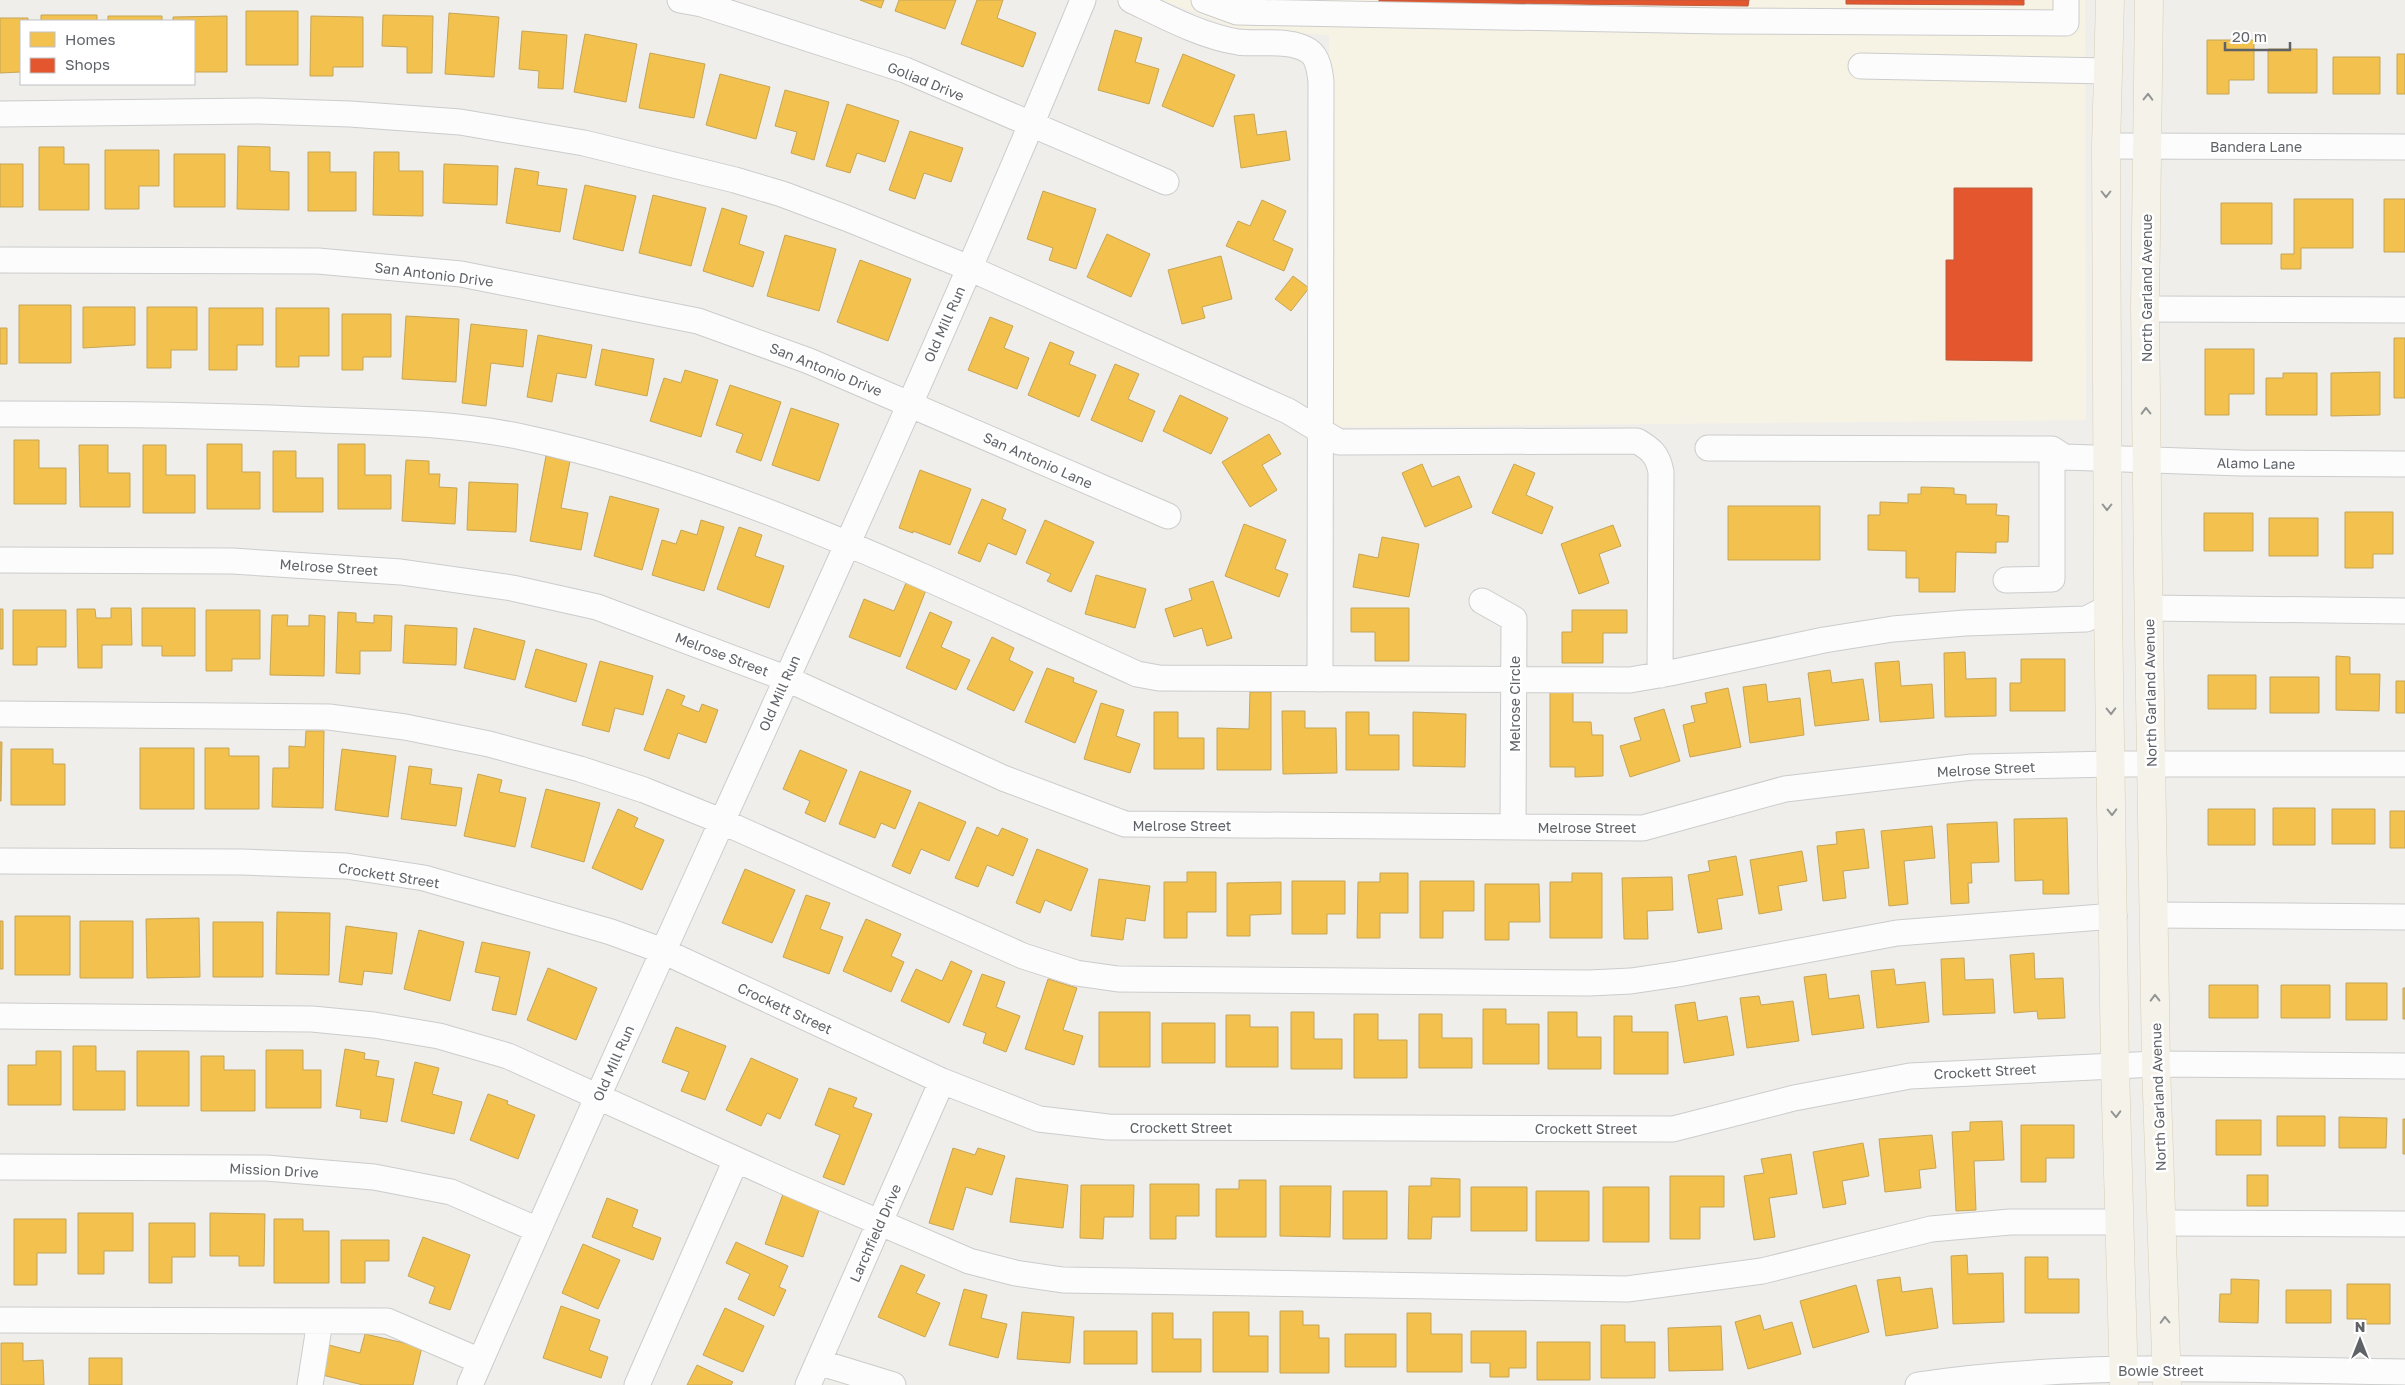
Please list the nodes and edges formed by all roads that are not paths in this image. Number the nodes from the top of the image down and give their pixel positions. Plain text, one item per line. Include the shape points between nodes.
1 (680, 0) edge
2 (1083, 0) edge
3 (1131, 0) edge
4 (1204, 0) edge
5 (2066, 0) edge
6 (2110, 0) edge
7 (2149, 0) edge
8 (1861, 66) dead end
9 (2108, 71) junction
10 (0, 114) edge
11 (1031, 126) junction
12 (2106, 146) junction
13 (2148, 146) junction
14 (2405, 147) edge
15 (1166, 182) dead end
16 (0, 260) edge
17 (969, 268) junction
18 (2145, 309) junction
19 (2405, 310) edge
20 (909, 403) junction
21 (0, 414) edge
22 (1320, 431) junction
23 (1708, 448) dead end
24 (2052, 449) junction
25 (2107, 458) junction
26 (2147, 459) junction
27 (2405, 464) edge
28 (1168, 516) dead end
29 (846, 544) junction
30 (0, 560) edge
31 (2006, 580) dead end
32 (1482, 601) dead end
33 (2108, 608) junction
34 (2148, 608) junction
35 (2405, 611) edge
36 (1660, 675) junction
37 (785, 678) junction
38 (1320, 679) junction
39 (1514, 680) junction
40 (0, 714) edge
41 (2112, 764) junction
42 (2152, 764) junction
43 (2405, 764) edge
44 (721, 821) junction
45 (1513, 827) junction
46 (0, 861) edge
47 (2154, 915) junction
48 (2114, 916) junction
49 (2405, 917) edge
50 (663, 951) junction
51 (0, 1016) edge
52 (2156, 1064) junction
53 (2115, 1066) junction
54 (2405, 1066) edge
55 (942, 1081) junction
56 (598, 1096) junction
57 (736, 1160) junction
58 (0, 1166) edge
59 (2119, 1222) junction
60 (879, 1223) junction
61 (2162, 1223) junction
62 (2405, 1224) edge
63 (538, 1230) junction
64 (0, 1320) edge
65 (320, 1321) junction
66 (480, 1362) junction
67 (818, 1362) junction
68 (2405, 1372) edge
69 (2124, 1377) edge
70 (2167, 1377) edge
71 (310, 1385) edge
72 (470, 1385) edge
73 (637, 1385) edge
74 (808, 1385) edge
75 (893, 1385) edge
76 (1918, 1385) edge

1 - 11 street, Goliad Drive via 702,4 905,70
2 - 11 street, Old Mill Run
3 - 22 street via 1215,36 1237,42 1295,44 1311,52 1319,66
4 - 5 street via 1236,12 1720,21 2066,23
6 - 9 main road
13 -> 7 main road, North Garland Avenue
8 - 9 street
9 - 12 main road
10 - 17 street via 350,114 432,119 514,130 584,143 782,194
11 - 15 street, Goliad Drive
11 - 17 street, Old Mill Run
12 - 13 street, Bandera Lane
12 -> 25 main road
13 - 14 street, Bandera Lane
13 - 18 main road, North Garland Avenue
16 - 20 street, San Antonio Drive via 318,261 461,274 698,321 809,360
17 - 20 street, Old Mill Run
17 - 22 street via 1288,411
18 - 19 street
26 -> 18 main road, North Garland Avenue
20 - 28 street, San Antonio Lane
20 - 29 street, Old Mill Run
21 - 29 street via 186,414 443,425 520,437 595,454 733,499
22 - 36 street via 1339,442 1637,440 1648,447 1659,460 1661,472
22 - 38 street
23 - 24 street
24 - 25 street, Alamo Lane via 2064,458
24 - 31 street via 2052,579
25 - 26 street, Alamo Lane
25 -> 33 main road
26 - 27 street, Alamo Lane
26 - 34 main road, North Garland Avenue
29 - 37 street, Old Mill Run
29 - 38 street via 1137,674 1159,678
30 - 37 street, Melrose Street via 232,561 401,572 512,588 597,607
32 - 39 street, Melrose Circle via 1514,619
33 - 36 street via 2086,619 1892,629
33 -> 41 main road
34 - 35 street
34 - 42 main road, North Garland Avenue
36 - 39 street via 1630,680
37 - 44 street, Old Mill Run
37 - 45 street, Melrose Street via 1003,778 1125,824
38 - 39 street
39 - 45 street, Melrose Circle
40 - 44 street via 328,717 405,727 489,744 580,769
41 - 42 street, Melrose Street
41 - 45 street, Melrose Street via 1972,767 1785,789 1643,828
41 -> 48 main road
42 - 43 street, Melrose Street
42 - 47 main road, North Garland Avenue
44 - 48 street via 1023,956 1076,973 1118,979 1631,981 1897,933
44 - 50 street, Old Mill Run
46 - 50 street, Crockett Street via 346,866 424,878 611,932
47 - 49 street
52 -> 47 main road, North Garland Avenue
48 - 53 main road
50 - 55 street, Crockett Street
50 - 56 street, Old Mill Run
51 - 56 street via 242,1017 374,1025 440,1036 508,1056
52 - 53 street, Crockett Street
52 - 54 street, Crockett Street
52 - 61 main road, North Garland Avenue
53 - 55 street, Crockett Street via 1910,1076 1794,1098 1673,1129 1108,1127 1039,1118
53 -> 59 main road
55 - 60 street, Larchfield Drive
56 - 57 street
56 - 63 street, Old Mill Run
57 - 60 street
57 - 73 street
58 - 63 street, Mission Drive via 266,1168 374,1177 451,1192
59 - 60 street via 2010,1222 1931,1229 1762,1271 1626,1289 1063,1280 1015,1273 969,1261
59 - 69 main road
60 - 67 street, Larchfield Drive
61 - 62 street
70 -> 61 main road, North Garland Avenue
63 - 66 street, Old Mill Run
64 - 65 street
65 - 66 street via 387,1322
65 - 71 street
66 - 72 street, Old Mill Run
67 - 74 street, Larchfield Drive
67 - 75 street
68 - 70 street, Bowie Street
69 - 70 street, Bowie Street
69 - 76 street, Bowie Street via 2008,1374

